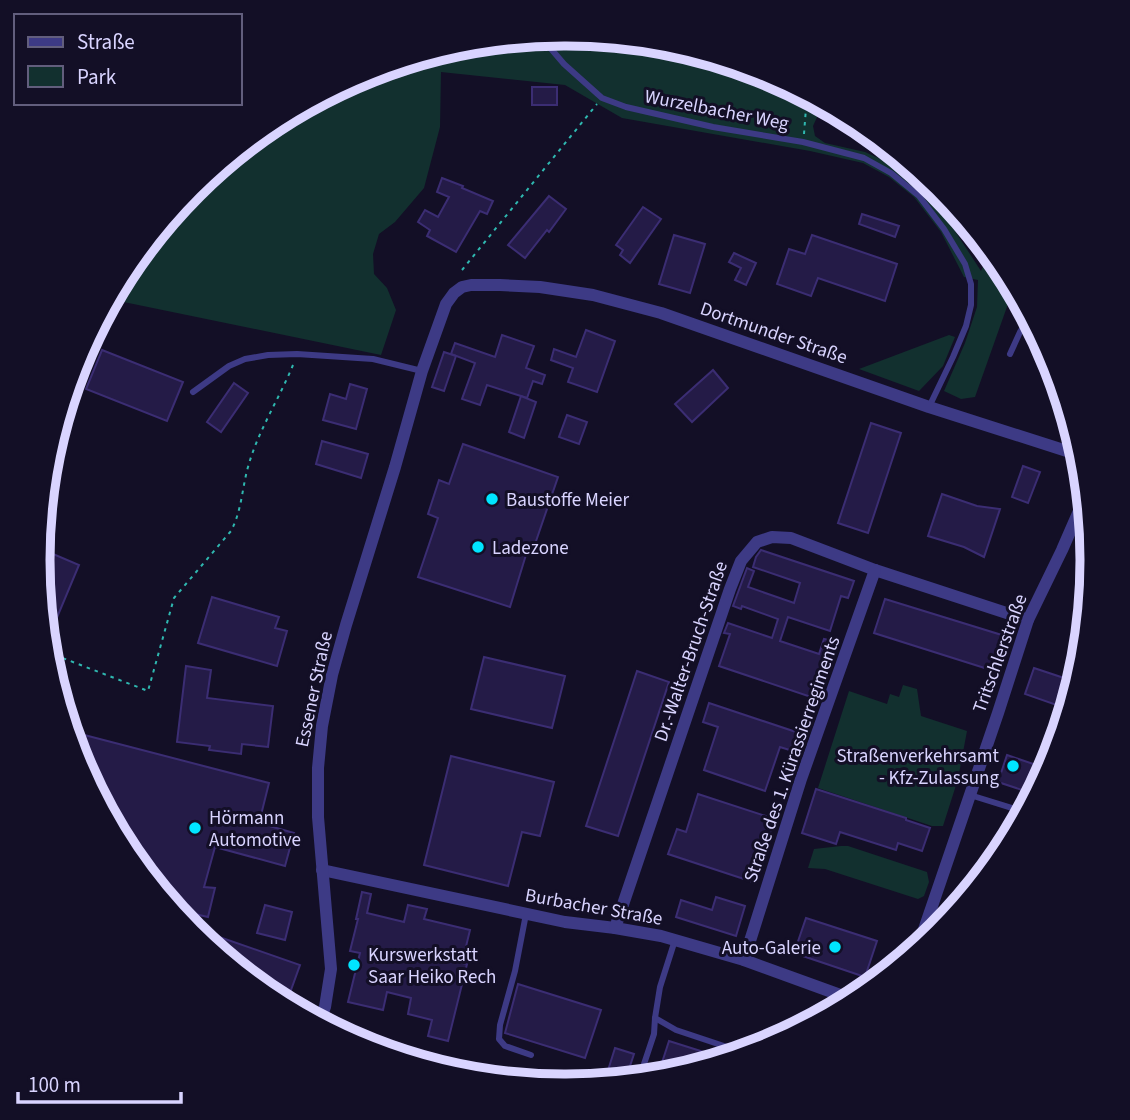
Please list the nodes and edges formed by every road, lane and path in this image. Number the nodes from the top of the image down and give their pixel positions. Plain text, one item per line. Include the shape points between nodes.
1 (549, 46) edge
2 (602, 98) junction
3 (806, 106) edge
4 (803, 142) junction
5 (462, 270) dead end
6 (454, 293) joint
7 (1023, 327) edge
8 (297, 354) junction
9 (1010, 354) dead end
10 (422, 371) junction
11 (193, 392) dead end
12 (929, 407) junction
13 (1067, 448) edge
14 (1077, 515) edge
15 (875, 570) junction
16 (1028, 620) junction
17 (60, 657) edge
18 (970, 795) junction
19 (1015, 809) edge
20 (322, 870) junction
21 (526, 914) junction
22 (615, 928) junction
23 (924, 928) edge
24 (675, 940) junction
25 (744, 960) junction
26 (840, 995) edge
27 (323, 1014) edge
28 (655, 1018) junction
29 (728, 1047) edge
30 (531, 1055) dead end
31 (643, 1068) edge

1 - 2 lane, Wurzelbacher Weg
2 - 4 lane, Wurzelbacher Weg via 713,127
2 - 5 path
3 - 4 path
4 - 12 lane, Wurzelbacher Weg via 864,158 891,173 919,196 965,264 971,305
6 - 10 street, Essener Straße
6 - 12 street, Dortmunder Straße via 471,285 500,285 616,300
7 - 9 lane
8 - 10 lane via 373,359
8 - 11 lane via 245,359
8 - 17 path via 248,466 238,519 174,598 148,691
10 - 20 street, Essener Straße via 332,675 317,768
12 - 13 street, Dortmunder Straße
14 - 16 street, Tritschlerstraße
15 - 16 street, Dr.-Walter-Bruch-Straße
15 - 22 street, Dr.-Walter-Bruch-Straße via 792,538 757,542 741,561
15 - 25 street, Straße des 1. Kürassierregiments via 801,779
16 - 18 street, Tritschlerstraße
18 - 19 lane
18 - 23 street, Tritschlerstraße
20 - 21 street, Burbacher Straße
20 - 27 street, Essener Straße via 331,951
21 - 22 street, Burbacher Straße
21 - 30 lane via 499,1039 505,1046
22 - 24 street, Burbacher Straße
24 - 25 street, Burbacher Straße
24 - 28 lane
25 - 26 street, Burbacher Straße
28 - 29 lane
28 - 31 lane

